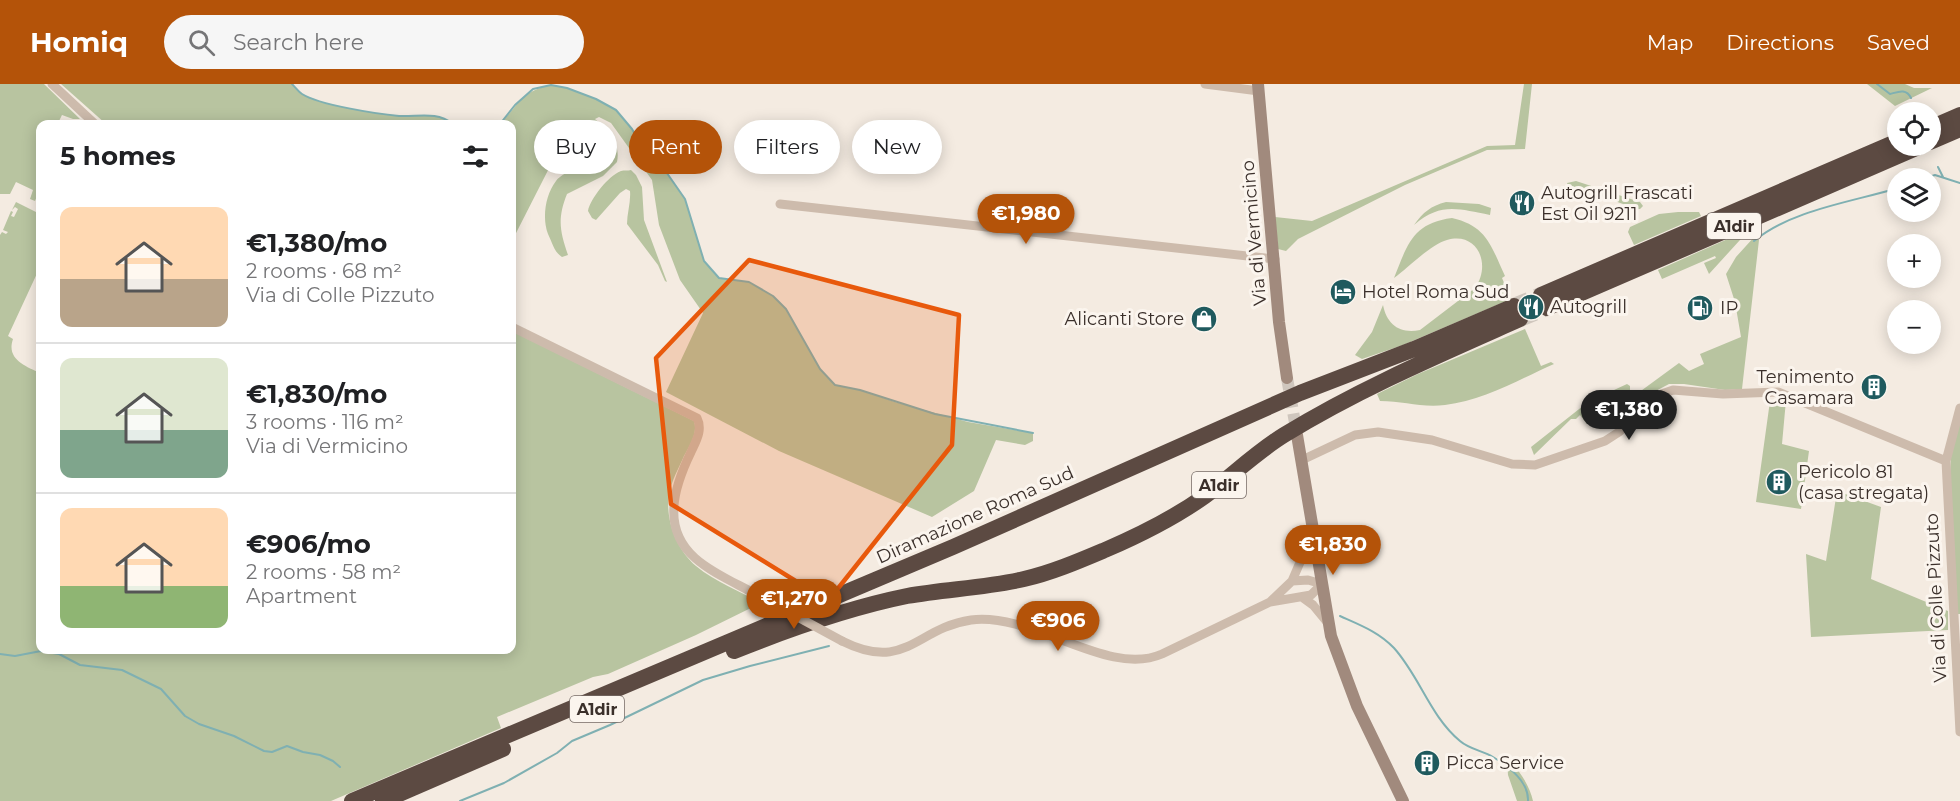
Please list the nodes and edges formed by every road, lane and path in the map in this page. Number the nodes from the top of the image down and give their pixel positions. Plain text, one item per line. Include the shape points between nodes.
1 (51, 84) edge
2 (1205, 84) edge
3 (1258, 87) edge
4 (1960, 116) edge
5 (92, 120) edge
6 (1941, 124) edge
7 (1960, 129) edge
8 (1941, 137) edge
9 (1887, 146) edge
10 (1897, 156) edge
11 (780, 204) dead end
12 (1275, 259) junction
13 (516, 329) edge
14 (1287, 378) tunnel mouth
15 (1960, 408) edge
16 (1297, 435) tunnel mouth
17 (1302, 460) junction
18 (1946, 461) junction
19 (1314, 530) junction
20 (1292, 581) junction
21 (1322, 584) junction
22 (1302, 597) junction
23 (1270, 602) junction
24 (1328, 622) junction
25 (1960, 732) edge
26 (352, 801) edge
27 (382, 801) edge
28 (1403, 801) edge

1 - 5 street
2 - 3 street
3 - 12 main road, Via di Vermicino
4 - 6 highway
7 - 8 highway
9 - 10 highway, A1dir via 1544,302
11 - 12 street
12 - 14 main road, Via di Vermicino
13 - 23 street, bridge via 697,418 698,434 675,492 677,530 686,547 695,559 759,596 865,650 890,653 961,622 987,620 1017,625 1113,657 1138,661 1162,654
15 - 18 street, Via di Colle Pizzuto
16 - 17 main road
17 - 18 street via 1351,437 1378,432 1432,440 1512,464 1535,465 1605,441 1656,396 1673,390 1723,394 1778,392
17 - 19 main road
18 - 25 street, Via di Colle Pizzuto
19 - 20 street
19 - 21 main road
20 - 21 street
20 - 23 street
21 - 22 street via 1315,593
21 - 24 main road
22 - 23 street
22 - 24 street
24 - 28 main road via 1353,697
26 - 27 highway, Diramazione Roma Sud / A1dir via 954,547 1309,389 1517,313 1349,398 1269,445 1176,515 1104,550 1032,577 877,603 757,642

